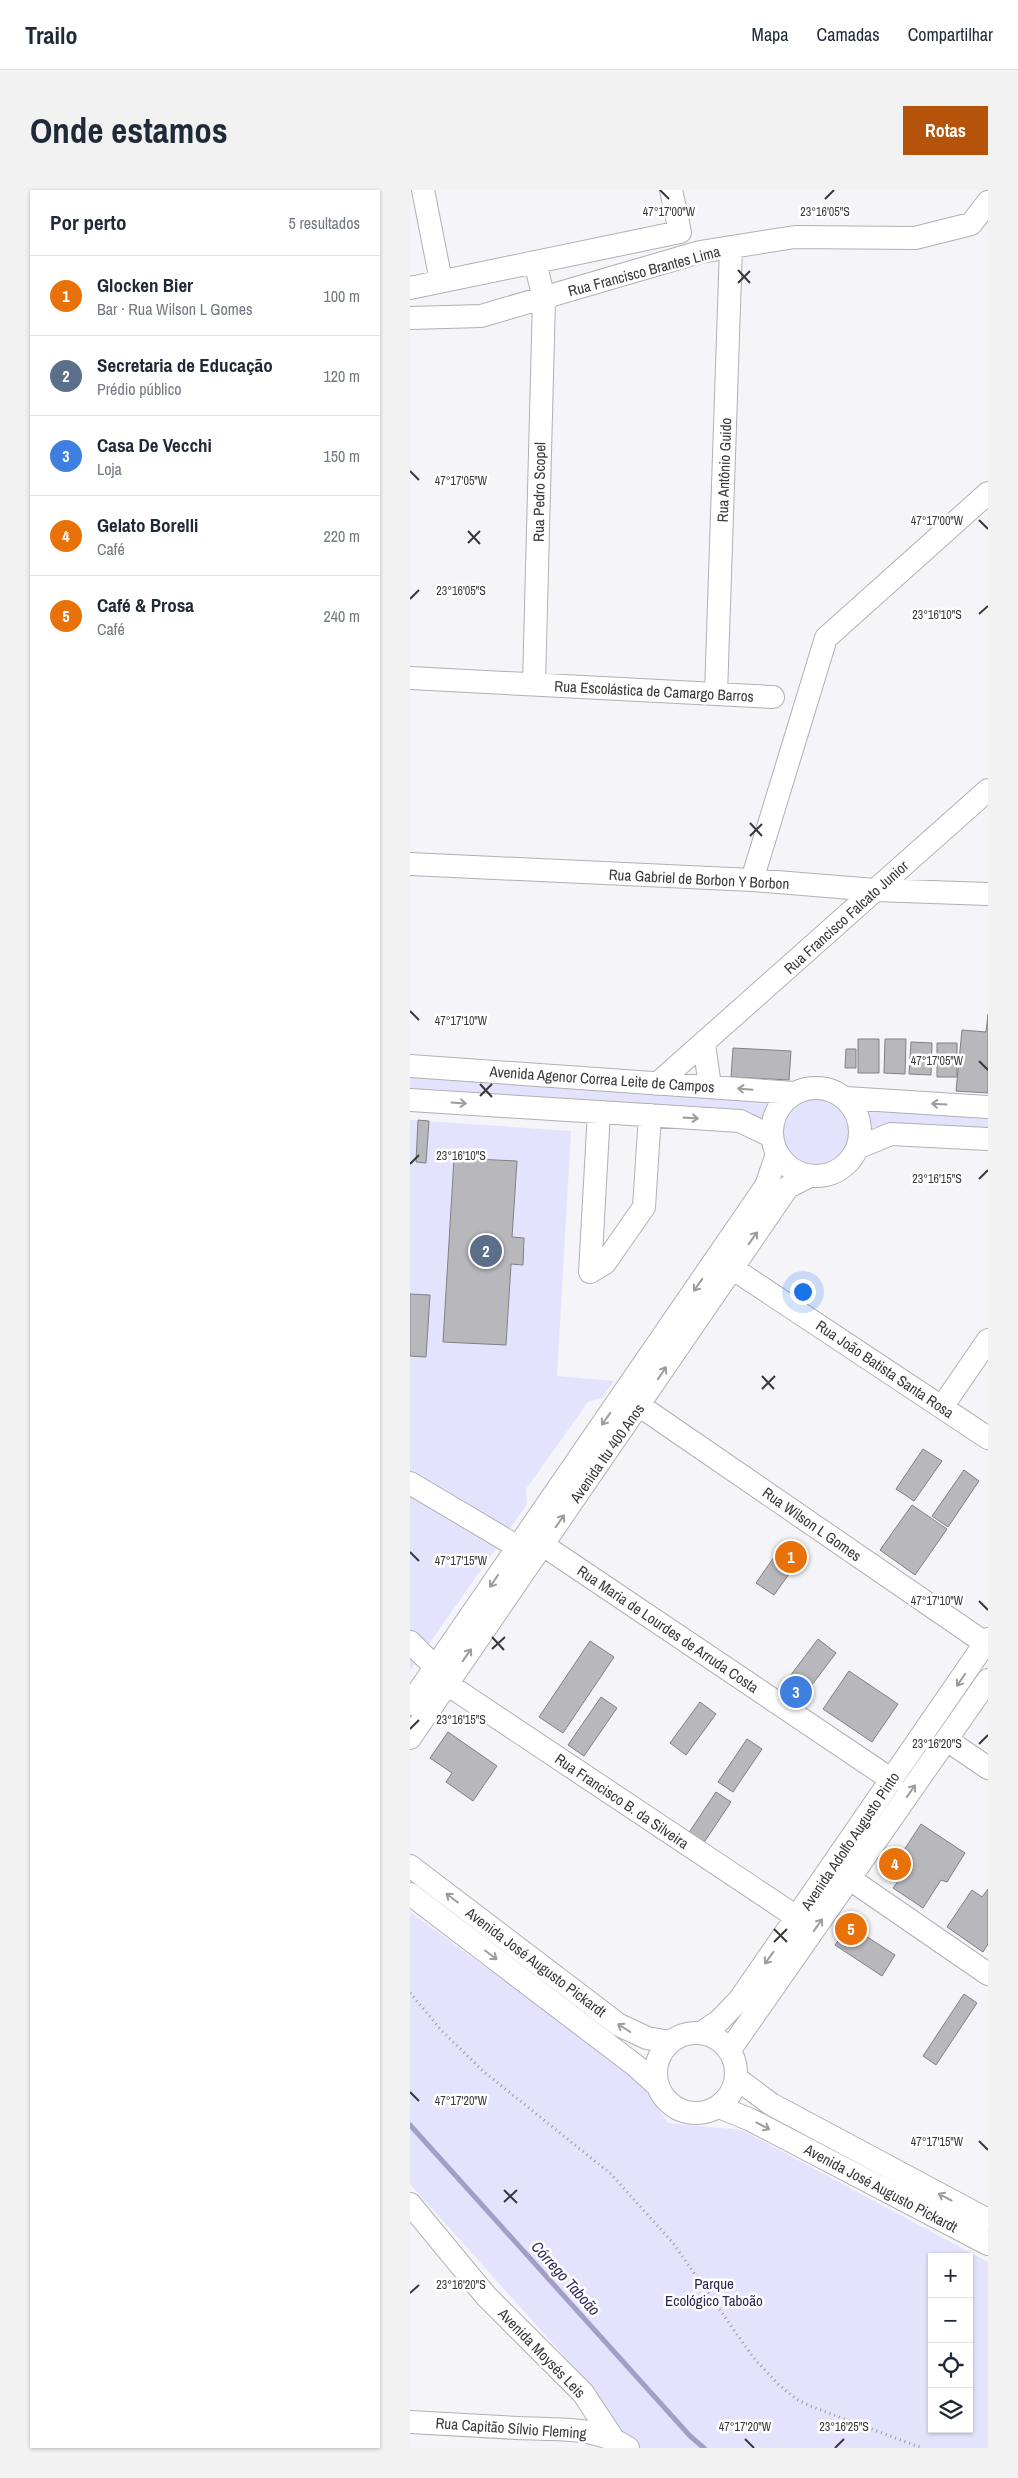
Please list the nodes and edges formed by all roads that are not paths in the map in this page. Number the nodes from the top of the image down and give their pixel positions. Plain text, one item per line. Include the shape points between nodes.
1 (423, 190) edge
2 (671, 190) edge
3 (988, 202) edge
4 (731, 247) junction
5 (535, 262) junction
6 (441, 282) junction
7 (410, 288) edge
8 (544, 299) junction
9 (410, 318) edge
10 (988, 493) edge
11 (410, 678) edge
12 (534, 684) junction
13 (716, 694) junction
14 (773, 697) dead end
15 (988, 790) edge
16 (410, 864) edge
17 (752, 880) junction
18 (875, 890) junction
19 (988, 894) edge
20 (704, 1044) junction
21 (410, 1066) edge
22 (657, 1084) junction
23 (710, 1086) junction
24 (794, 1093) junction
25 (846, 1098) junction
26 (410, 1100) edge
27 (988, 1107) edge
28 (598, 1112) junction
29 (650, 1115) junction
30 (988, 1139) edge
31 (774, 1145) junction
32 (857, 1148) junction
33 (810, 1176) junction
34 (732, 1268) junction
35 (988, 1340) edge
36 (640, 1406) junction
37 (942, 1407) junction
38 (988, 1438) edge
39 (410, 1483) edge
40 (543, 1545) junction
41 (518, 1546) junction
42 (987, 1641) edge
43 (410, 1642) edge
44 (441, 1676) junction
45 (988, 1680) edge
46 (410, 1704) edge
47 (410, 1738) edge
48 (946, 1740) junction
49 (988, 1768) edge
50 (892, 1780) junction
51 (410, 1866) edge
52 (850, 1879) junction
53 (410, 1894) edge
54 (798, 1918) junction
55 (988, 1974) edge
56 (701, 2033) junction
57 (670, 2042) junction
58 (730, 2051) junction
59 (736, 2078) junction
60 (657, 2085) junction
61 (719, 2107) junction
62 (410, 2204) edge
63 (988, 2220) edge
64 (988, 2244) edge
65 (410, 2422) edge
66 (620, 2443) edge

1 - 6 street
2 - 5 street via 680,232
3 - 4 street, Rua Francisco Brantes Lima via 971,224 914,238 795,237
4 - 8 street, Rua Francisco Brantes Lima via 700,252
4 - 13 street, Rua Antônio Guido
5 - 6 street
5 - 8 street, Rua Pedro Scopel
6 - 7 street
8 - 9 street, Rua Francisco Brantes Lima via 481,316
8 - 12 street, Rua Pedro Scopel
10 - 17 street via 826,638
11 - 12 street, Rua Escolástica de Camargo Barros
12 - 13 street, Rua Escolástica de Camargo Barros
13 - 14 street, Rua Escolástica de Camargo Barros
15 - 18 street, Rua Francisco Falcato Junior
16 - 17 street, Rua Gabriel de Borbon Y Borbon
17 - 18 street, Rua Gabriel de Borbon Y Borbon
18 - 19 street, Rua Gabriel de Borbon Y Borbon
18 - 20 street, Rua Francisco Falcato Junior
20 - 22 street, Rua Francisco Falcato Junior
20 - 23 street
21 - 22 street, Avenida Agenor Correa Leite de Campos
22 - 23 street, Avenida Agenor Correa Leite de Campos
24 -> 23 street, Avenida Agenor Correa Leite de Campos
24 - 25 street via 812,1087
24 - 31 street via 779,1107 771,1126
27 -> 25 street
25 - 32 street via 859,1122
26 -> 28 street
28 - 29 street
28 - 29 street via 590,1272 605,1263 644,1207
29 -> 31 street via 740,1121
30 - 32 street via 891,1134
31 - 33 street via 791,1169
31 -> 41 street, Avenida Itu 400 Anos via 766,1186
32 - 33 street via 844,1167 828,1174
34 -> 33 street, Avenida Itu 400 Anos via 788,1187
36 -> 34 street, Avenida Itu 400 Anos
34 - 37 street, Rua João Batista Santa Rosa
35 - 37 street
40 -> 36 street, Avenida Itu 400 Anos
36 - 42 street, Rua Wilson L Gomes
37 - 38 street, Rua João Batista Santa Rosa
39 - 41 street
44 -> 40 street, Avenida Itu 400 Anos
40 - 50 street, Rua Maria de Lourdes de Arruda Costa
41 -> 44 street, Avenida Itu 400 Anos
42 -> 50 street, Avenida Adolfo Augusto Pinto
43 - 44 street, Rua Francisco B. da Silveira
44 - 46 street, Avenida Itu 400 Anos
44 - 47 street, Avenida Itu 400 Anos
44 - 54 street, Rua Francisco B. da Silveira
45 - 48 street, Avenida Adolfo Augusto Pinto
48 - 49 street
52 -> 48 street, Avenida Adolfo Augusto Pinto
50 - 54 street, Avenida Adolfo Augusto Pinto
57 -> 51 street, Avenida José Augusto Pickardt via 632,2033 619,2025
52 - 55 street
58 -> 52 street, Avenida Adolfo Augusto Pinto
53 -> 60 street, Avenida José Augusto Pickardt
54 -> 56 street, Avenida Adolfo Augusto Pinto via 740,1999 719,2021
56 - 57 street via 684,2034
56 - 58 street via 717,2039
57 - 60 street via 658,2057
58 - 59 street
59 - 61 street via 730,2094
63 -> 59 street, Avenida José Augusto Pickardt via 771,2104
60 - 61 street via 671,2106 682,2112 701,2113
61 -> 64 street, Avenida José Augusto Pickardt via 751,2120
62 - 66 street, Avenida Moysés Leis via 486,2296 583,2393
65 - 66 street, Rua Capitão Sílvio Fleming via 570,2429

